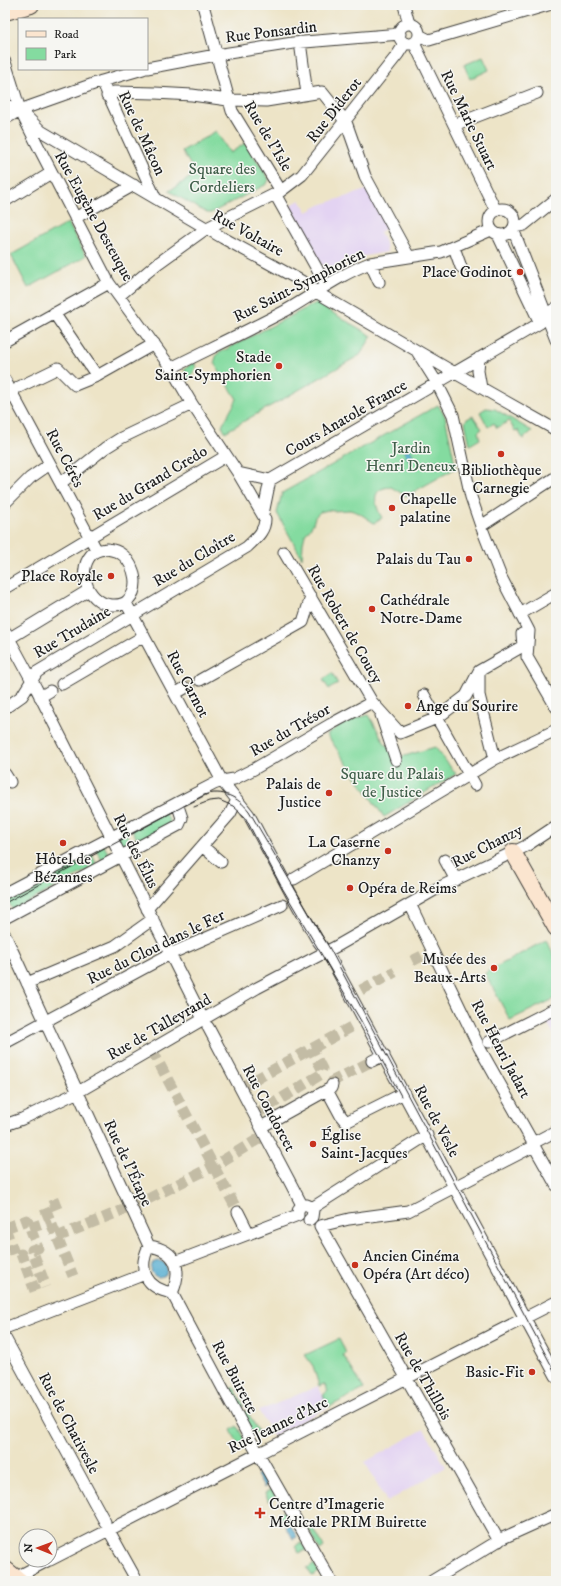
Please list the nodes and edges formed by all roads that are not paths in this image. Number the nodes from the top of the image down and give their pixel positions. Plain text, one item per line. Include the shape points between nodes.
1 (31, 5) edge
2 (203, 5) edge
3 (404, 5) edge
4 (548, 5) edge
5 (5, 12) edge
6 (409, 39) junction
7 (300, 42) junction
8 (216, 55) junction
9 (5, 62) edge
10 (148, 68) edge
11 (140, 70) edge
12 (102, 81) junction
13 (537, 93) dead end
14 (307, 94) junction
15 (107, 96) junction
16 (228, 100) junction
17 (5, 105) edge
18 (20, 110) junction
19 (5, 119) edge
20 (346, 122) junction
21 (454, 125) junction
22 (49, 136) junction
23 (40, 151) junction
24 (51, 173) junction
25 (134, 185) junction
26 (278, 193) junction
27 (155, 197) junction
28 (556, 199) edge
29 (5, 201) edge
30 (496, 211) junction
31 (75, 218) junction
32 (207, 228) junction
33 (514, 228) junction
34 (495, 233) junction
35 (456, 252) dead end
36 (408, 257) junction
37 (461, 267) dead end
38 (373, 269) dead end
39 (379, 282) dead end
40 (109, 283) junction
41 (326, 285) junction
42 (316, 292) junction
43 (120, 295) junction
44 (556, 308) edge
45 (54, 313) junction
46 (543, 318) junction
47 (556, 340) edge
48 (5, 341) edge
49 (154, 344) junction
50 (417, 351) junction
51 (479, 358) junction
52 (170, 368) junction
53 (454, 373) junction
54 (97, 376) junction
55 (5, 380) edge
56 (437, 383) junction
57 (481, 388) junction
58 (12, 390) edge
59 (192, 404) junction
60 (556, 430) edge
61 (226, 456) junction
62 (50, 464) junction
63 (238, 473) junction
64 (556, 477) edge
65 (270, 480) junction
66 (61, 484) junction
67 (5, 503) edge
68 (264, 519) junction
69 (481, 526) junction
70 (90, 537) junction
71 (97, 551) junction
72 (284, 552) dead end
73 (5, 588) edge
74 (89, 590) junction
75 (556, 593) edge
76 (312, 597) junction
77 (126, 603) junction
78 (520, 614) junction
79 (132, 615) junction
80 (529, 630) junction
81 (144, 636) junction
82 (6, 637) edge
83 (479, 671) junction
84 (202, 678) tunnel mouth
85 (32, 681) junction
86 (62, 684) dead end
87 (424, 695) dead end
88 (376, 706) junction
89 (556, 707) edge
90 (5, 708) edge
91 (437, 718) junction
92 (556, 730) edge
93 (495, 759) junction
94 (396, 760) dead end
95 (469, 774) junction
96 (222, 781) junction
97 (475, 785) dead end
98 (237, 800) junction
99 (177, 803) junction
100 (556, 826) edge
101 (111, 838) junction
102 (202, 846) junction
103 (513, 852) junction
104 (121, 856) junction
105 (445, 860) dead end
106 (221, 862) dead end
107 (456, 880) junction
108 (290, 881) junction
109 (5, 893) edge
110 (410, 904) junction
111 (282, 905) dead end
112 (147, 909) junction
113 (5, 918) edge
114 (153, 919) junction
115 (556, 928) edge
116 (5, 935) edge
117 (326, 952) junction
118 (170, 954) junction
119 (27, 983) junction
120 (556, 1008) edge
121 (45, 1021) junction
122 (206, 1023) junction
123 (489, 1042) dead end
124 (5, 1043) edge
125 (384, 1055) junction
126 (372, 1061) tunnel mouth
127 (78, 1092) junction
128 (404, 1093) junction
129 (5, 1125) edge
130 (261, 1127) junction
131 (556, 1131) edge
132 (427, 1135) junction
133 (533, 1144) junction
134 (556, 1185) edge
135 (454, 1187) junction
136 (304, 1209) junction
137 (238, 1212) tunnel mouth
138 (320, 1226) junction
139 (249, 1234) junction
140 (149, 1246) junction
141 (176, 1262) junction
142 (145, 1274) junction
143 (172, 1292) junction
144 (556, 1302) edge
145 (522, 1319) junction
146 (5, 1328) edge
147 (5, 1338) edge
148 (556, 1376) edge
149 (406, 1378) junction
150 (258, 1452) junction
151 (556, 1514) edge
152 (106, 1526) junction
153 (499, 1541) junction
154 (58, 1555) edge
155 (32, 1568) edge
156 (13, 1576) edge
157 (137, 1581) edge
158 (331, 1581) edge
159 (432, 1581) edge

1 - 5 street
2 - 8 street, Rue de l'Isle
3 - 6 street, Rue Marie Stuart via 409,24 417,28
4 - 6 street, Rue Ponsardin via 429,40
6 - 7 street, Rue Ponsardin
6 - 20 street, Rue Diderot
6 - 21 street, Rue Marie Stuart
7 - 8 street, Rue Ponsardin
7 - 14 street
8 - 10 street, Rue Ponsardin
8 - 16 street, Rue de l'Isle
9 - 18 street, Rue Eugène Desteuque
11 - 12 street
12 - 15 street, Rue de Mâcon
12 - 18 street
13 - 21 street
14 - 16 street via 266,101
14 - 20 street via 322,92
15 - 16 street via 114,92 155,93
15 - 27 street, Rue de Mâcon
16 - 26 street, Rue de l'Isle
17 - 18 street, Rue Voltaire
18 - 19 street
18 - 22 street, Rue Voltaire
18 - 23 street, Rue Eugène Desteuque
20 - 26 street, Rue Diderot via 302,175
20 - 36 street via 366,176
21 - 30 street, Rue Marie Stuart
22 - 23 street via 41,140
22 - 25 street, Rue Voltaire
23 - 24 street, Rue Eugène Desteuque
24 - 29 street
24 - 31 street, Rue Eugène Desteuque
25 - 27 street, Rue Voltaire
25 - 31 street
26 - 32 street, Rue Diderot
26 - 41 street, Rue de l'Isle
27 - 32 street, Rue Voltaire
28 - 33 street via 524,225
30 - 33 street via 509,211 514,218
30 - 34 street via 489,219
31 - 40 street, Rue Eugène Desteuque
32 - 42 street, Rue Voltaire via 305,283
32 - 43 street, Rue Diderot
33 - 34 street via 507,234
33 - 46 street
34 - 36 street, Rue Saint-Symphorien via 441,252
34 - 46 street
35 - 37 street
36 - 41 street, Rue Saint-Symphorien via 360,267
38 - 39 street
40 - 43 street, Rue Eugène Desteuque
40 - 45 street
41 - 42 street, Rue Saint-Symphorien
42 - 50 street, Rue Voltaire
42 - 52 street, Rue Saint-Symphorien via 285,311
43 - 49 street, Rue Eugène Desteuque
44 - 46 street, Cours Anatole France
45 - 48 street
45 - 54 street
46 - 47 street
46 - 51 street, Cours Anatole France
49 - 52 street, Rue Eugène Desteuque
49 - 54 street
50 - 53 street, Rue Voltaire
50 - 56 street, Rue Voltaire
51 - 53 street, Cours Anatole France
51 - 57 street
52 - 59 street, Rue Eugène Desteuque
53 - 56 street, Cours Anatole France
53 - 57 street, Rue Voltaire
54 - 58 street via 74,385 58,368
55 - 58 street, Rue Cérès
56 - 65 street, Cours Anatole France
56 - 69 street, Rue Voltaire via 453,415 471,497
57 - 60 street, Rue Voltaire
58 - 62 street, Rue Cérès
59 - 61 street, Rue Eugène Desteuque
59 - 66 street via 121,438
61 - 63 street, Rue Eugène Desteuque
61 - 70 street, Rue du Grand Credo
62 - 66 street, Rue Cérès
62 - 67 street via 30,478
63 - 65 street
63 - 68 street, Rue Eugène Desteuque
64 - 69 street
65 - 68 street
66 - 70 street, Rue Cérès
68 - 79 street, Rue du Cloître via 261,534 247,547
69 - 78 street, Rue Voltaire via 501,577
70 - 71 street, Rue Cérès
70 - 73 street, Rue du Grand Credo
71 - 74 street via 90,556 85,572
71 - 77 street via 116,551 124,556 132,567 135,588 132,597
72 - 76 street, Rue Robert de Coucy
74 - 77 street via 101,602 111,605
74 - 82 street
75 - 78 street
76 - 84 street via 303,622
76 - 88 street, Rue Robert de Coucy
77 - 79 street, Rue Carnot
78 - 80 street, Rue Voltaire
79 - 81 street, Rue Carnot
79 - 85 street, Rue Trudaine via 37,672
80 - 83 street via 522,634 523,646
80 - 89 street via 528,658
81 - 86 street
81 - 96 street, Rue Carnot via 180,690
82 - 85 street, Rue des Élus
83 - 91 street via 466,696
83 - 93 street via 479,695
85 - 90 street, Rue Trudaine via 22,696
85 - 101 street, Rue des Élus via 45,694
87 - 91 street
88 - 91 street via 400,733
88 - 94 street
88 - 96 street, Rue du Trésor via 331,724 254,769 236,778
91 - 95 street
92 - 93 street
93 - 95 street
95 - 97 street
95 - 108 street
96 - 98 street, Rue Carnot
96 - 99 street, Rue du Trésor
98 - 102 street via 233,810
98 - 108 street, Rue de Vesle
99 - 101 street, Rue du Trésor
99 - 104 street via 182,818 179,825
100 - 103 street, Rue Chanzy
101 - 104 street, Rue des Élus
101 - 109 street, Rue du Trésor
102 - 106 street
102 - 112 street
103 - 107 street, Rue Chanzy
103 - 115 street
104 - 112 street, Rue des Élus
104 - 113 street
105 - 107 street
107 - 110 street, Rue Chanzy
108 - 117 street, Rue de Vesle via 316,938
110 - 117 street, Rue Chanzy
110 - 133 street, Rue Henri Jadart via 429,952
111 - 118 street, Rue du Clou dans le Fer
112 - 114 street, Rue des Élus
114 - 118 street, Rue des Élus
114 - 119 street via 115,946
116 - 119 street, Rue de l'Étape
117 - 122 street, Rue de Talleyrand via 257,988
117 - 125 street, Rue de Vesle
118 - 121 street, Rue du Clou dans le Fer
118 - 122 street, Rue des Élus
119 - 121 street, Rue de l'Étape
120 - 123 street
121 - 124 street, Rue du Clou dans le Fer
121 - 127 street, Rue de l'Étape
122 - 127 street, Rue de Talleyrand
122 - 130 street, Rue Condorcet
125 - 126 street
125 - 128 street, Rue de Vesle
127 - 129 street, Rue de Talleyrand
127 - 140 street, Rue de l'Étape
128 - 130 street via 346,1122 341,1116 330,1087
128 - 132 street, Rue de Vesle
130 - 136 street, Rue Condorcet
131 - 133 street
132 - 135 street, Rue de Vesle
132 - 136 street
133 - 134 street, Rue Henri Jadart
133 - 135 street
135 - 138 street via 408,1211 349,1219
135 - 145 street, Rue de Vesle
136 - 138 street via 302,1220 309,1220
136 - 139 street
137 - 139 street
138 - 149 street, Rue de Thillois
139 - 141 street
140 - 141 street via 167,1252
140 - 142 street via 144,1260
141 - 143 street via 177,1277
142 - 143 street via 154,1286
142 - 146 street
143 - 150 street, Rue Buirette
144 - 145 street, Rue Jeanne d'Arc
145 - 148 street, Rue de Vesle
145 - 149 street, Rue Jeanne d'Arc
147 - 152 street, Rue de Chativesle
149 - 150 street, Rue Jeanne d'Arc via 278,1445
149 - 153 street, Rue de Thillois
150 - 152 street, Rue Jeanne d'Arc
150 - 158 street, Rue Buirette
151 - 153 street
152 - 154 street, Rue Jeanne d'Arc
152 - 157 street, Rue de Chativesle
153 - 159 street
155 - 156 street, Rue Jeanne d'Arc

